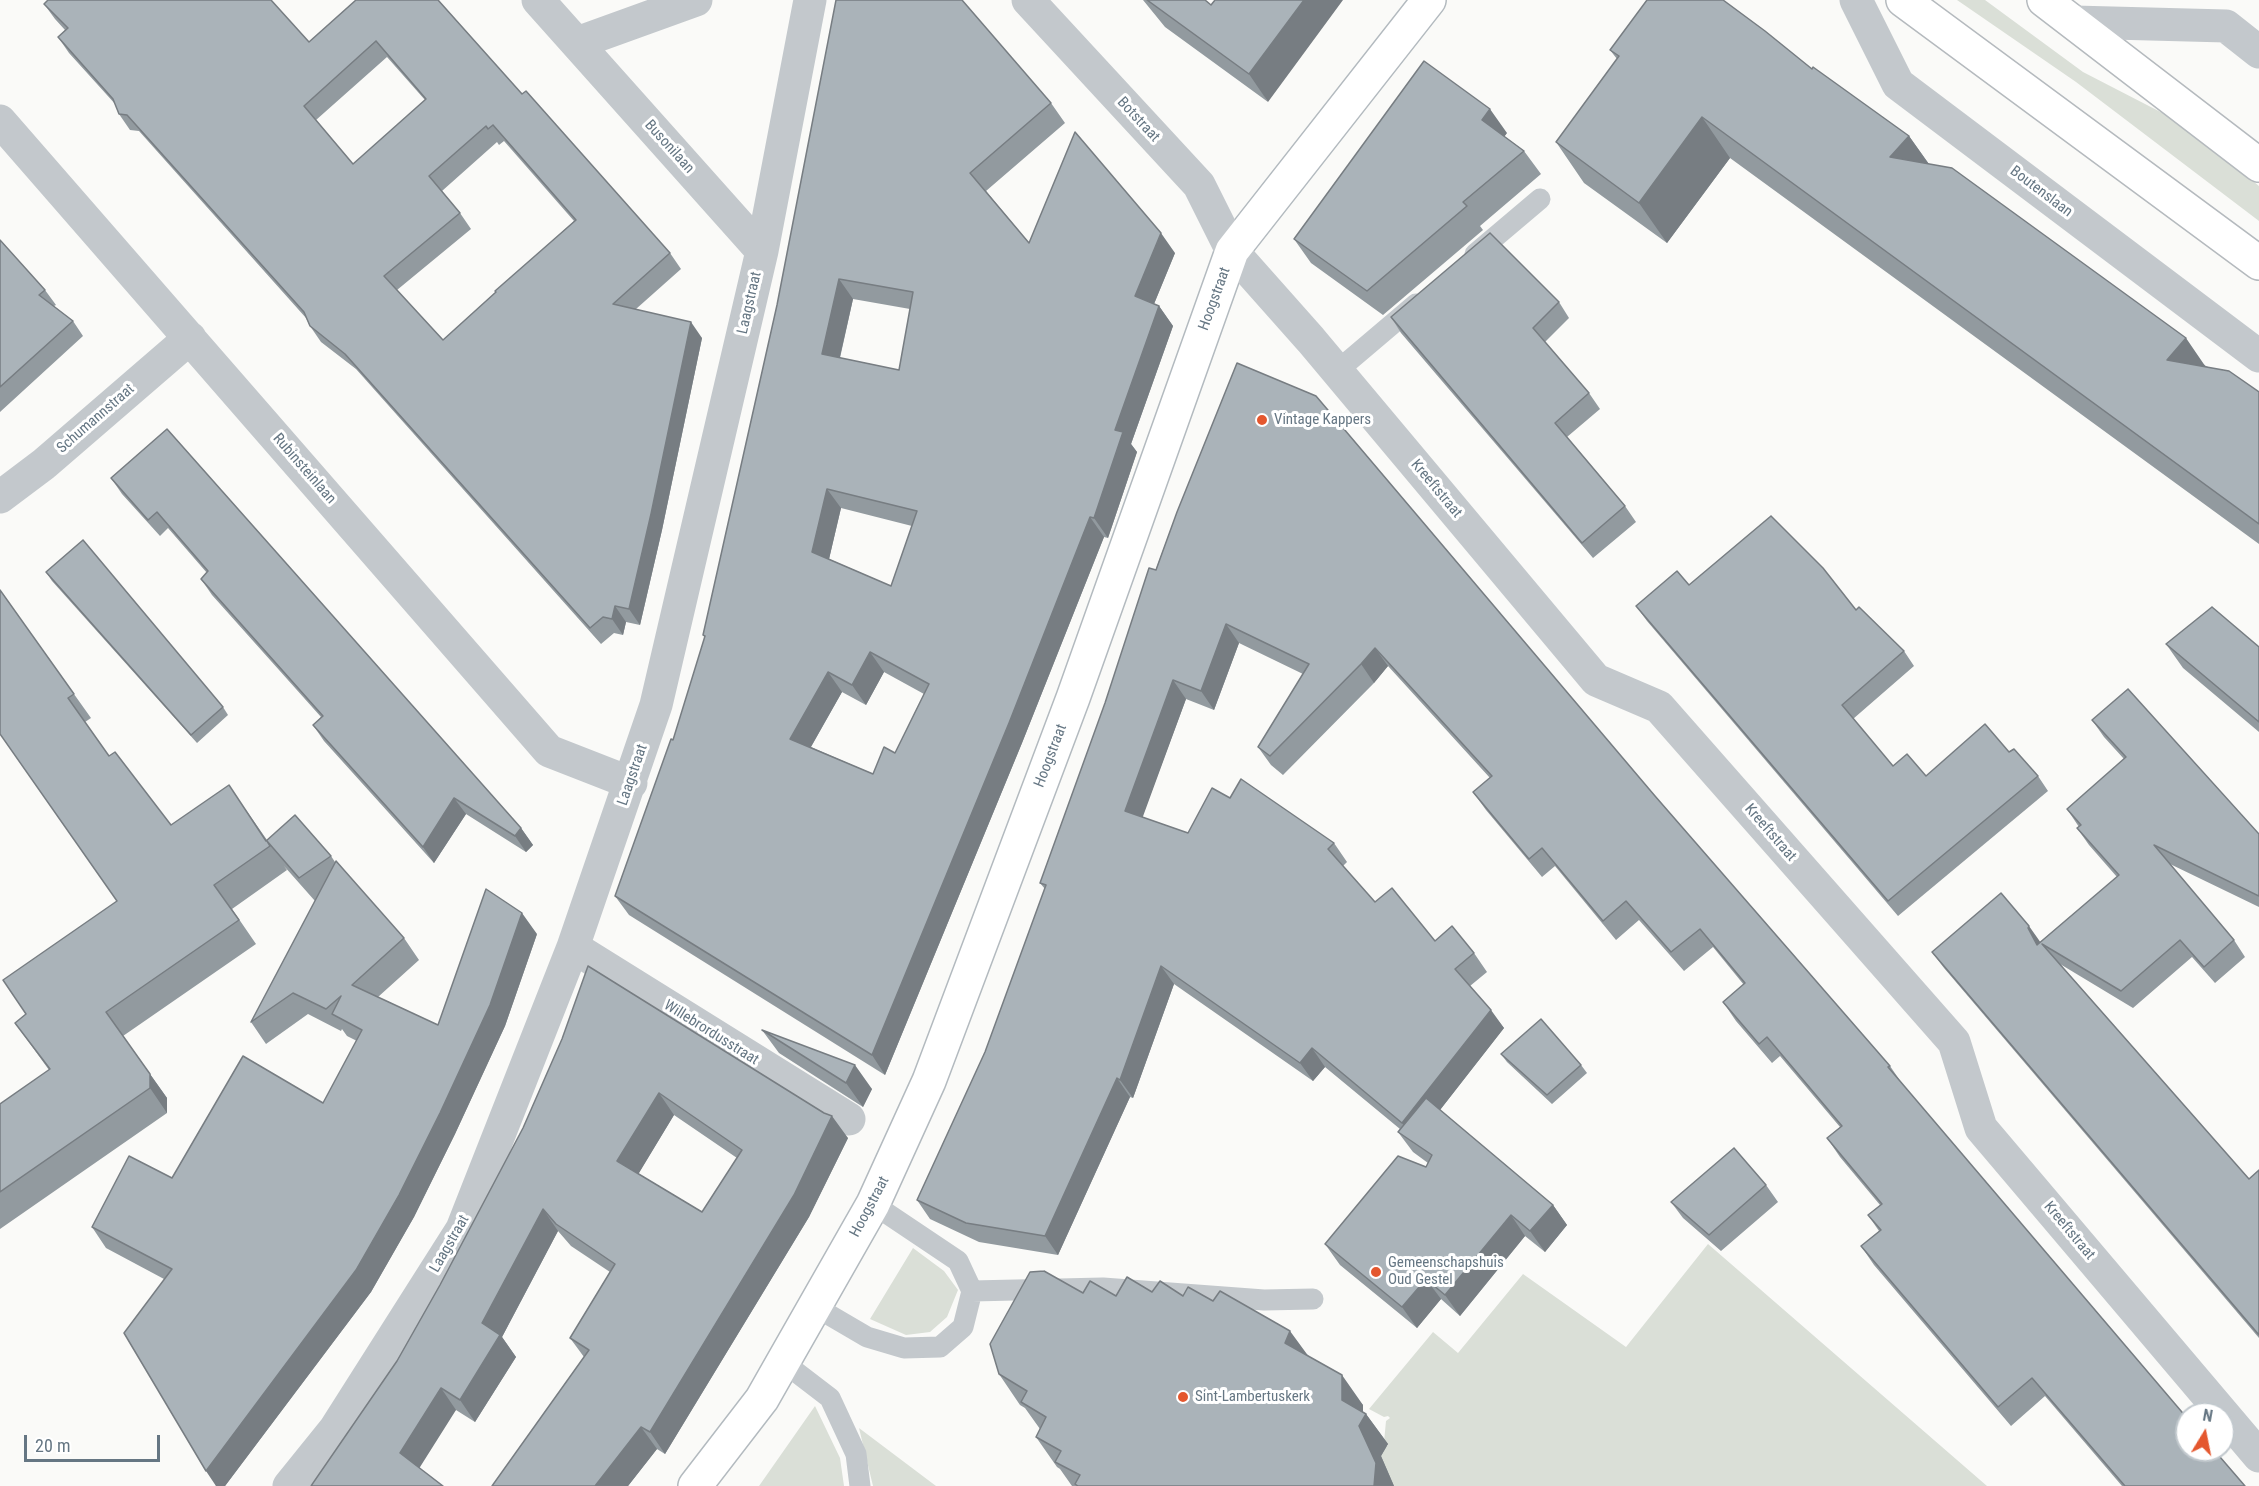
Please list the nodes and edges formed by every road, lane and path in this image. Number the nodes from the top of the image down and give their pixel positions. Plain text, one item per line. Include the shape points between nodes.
1 (538, 0) edge
2 (696, 0) edge
3 (810, 0) edge
4 (1028, 0) edge
5 (1429, 0) edge
6 (1445, 0) edge
7 (1856, 0) edge
8 (1903, 0) edge
9 (2044, 0) edge
10 (2074, 22) junction
11 (1406, 32) junction
12 (577, 44) junction
13 (2259, 51) edge
14 (0, 121) edge
15 (2259, 165) edge
16 (1540, 199) dead end
17 (762, 250) junction
18 (1232, 251) junction
19 (2259, 263) edge
20 (1461, 266) edge
21 (1434, 289) edge
22 (190, 338) junction
23 (2259, 356) edge
24 (1337, 371) junction
25 (0, 497) edge
26 (630, 783) junction
27 (573, 947) junction
28 (849, 1119) dead end
29 (873, 1204) junction
30 (972, 1291) junction
31 (1313, 1299) dead end
32 (814, 1306) junction
33 (783, 1362) junction
34 (2259, 1456) edge
35 (289, 1486) edge
36 (695, 1486) edge
37 (860, 1486) edge

1 - 12 street, Busonilaan
2 - 12 street
3 - 17 street, Laagstraat
4 - 18 street, Botstraat via 1199,185
5 - 11 street, Hoogstraat
6 - 11 street, Hoogstraat
7 - 23 street, Boutenslaan via 1898,84
8 - 19 street
9 - 10 street
10 - 13 street via 2226,26
10 - 15 street
11 - 18 street, Hoogstraat
12 - 17 street, Busonilaan
14 - 22 street, Rubinsteinlaan
16 - 20 lane
17 - 26 street, Laagstraat via 656,705
18 - 24 street, Kreeftstraat
18 - 29 street, Hoogstraat via 1073,698 933,1070
21 - 24 lane
22 - 25 street, Schumannstraat
22 - 26 street, Rubinsteinlaan via 549,751
24 - 34 street, Kreeftstraat via 1596,680 1659,707 1954,1042 1982,1128
26 - 27 street, Laagstraat
27 - 28 street, Willebrordusstraat
27 - 35 street, Laagstraat via 462,1229 335,1429
29 - 30 lane via 958,1261
29 - 32 street, Hoogstraat
30 - 31 lane via 1102,1288 1264,1300
30 - 32 lane via 963,1327 940,1347 904,1348 867,1337
32 - 33 street, Hoogstraat
33 - 36 street, Hoogstraat via 762,1399
33 - 37 lane via 830,1398 856,1454

